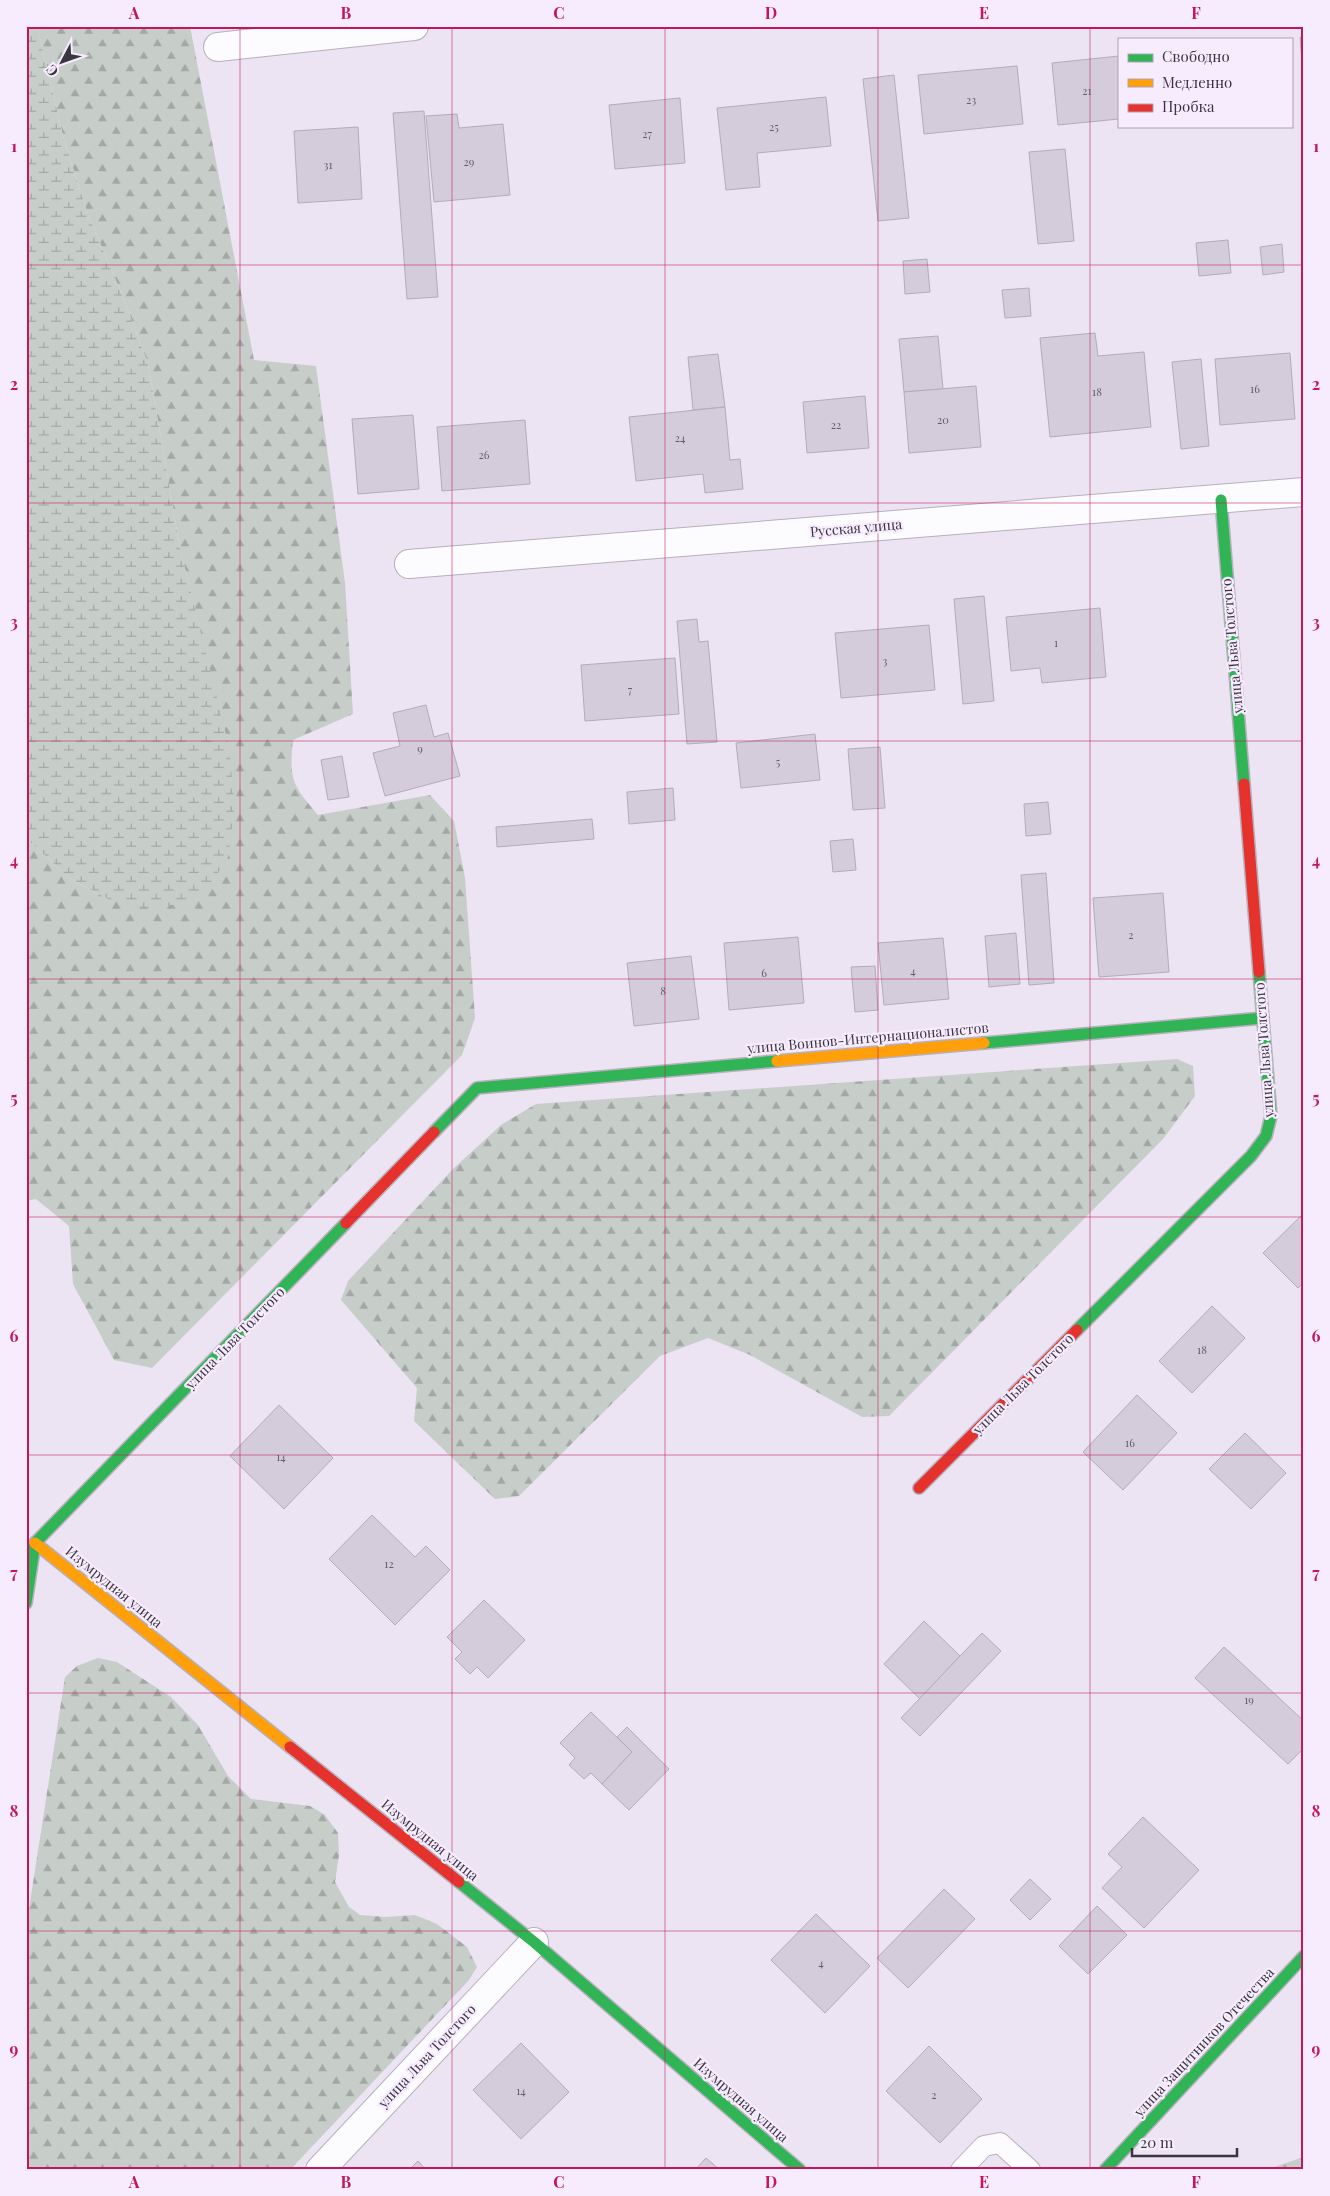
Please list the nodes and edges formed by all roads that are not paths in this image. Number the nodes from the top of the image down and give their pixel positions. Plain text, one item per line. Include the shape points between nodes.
1 (414, 26) edge
2 (218, 47) dead end
3 (1304, 492) edge
4 (1221, 500) junction
5 (409, 564) dead end
6 (1262, 1018) junction
7 (477, 1088) joint
8 (918, 1488) dead end
9 (35, 1543) junction
10 (26, 1603) edge
11 (534, 1942) junction
12 (1304, 1956) edge
13 (320, 2170) edge
14 (800, 2170) edge
15 (961, 2170) edge
16 (1030, 2170) edge
17 (1105, 2170) edge

1 - 2 street
3 - 4 street, Русская улица
4 - 5 street, Русская улица
4 - 6 street, улица Льва Толстого
6 - 7 street, улица Воинов-Интернационалистов
6 - 8 street, улица Льва Толстого via 1271,1116 1266,1136 1251,1156
7 - 9 street, улица Льва Толстого
9 - 10 street
9 - 11 street, Изумрудная улица
11 - 13 street, улица Льва Толстого
11 - 14 street, Изумрудная улица
12 - 17 street, улица Защитников Отечества
15 - 16 lane via 984,2146 1000,2143

